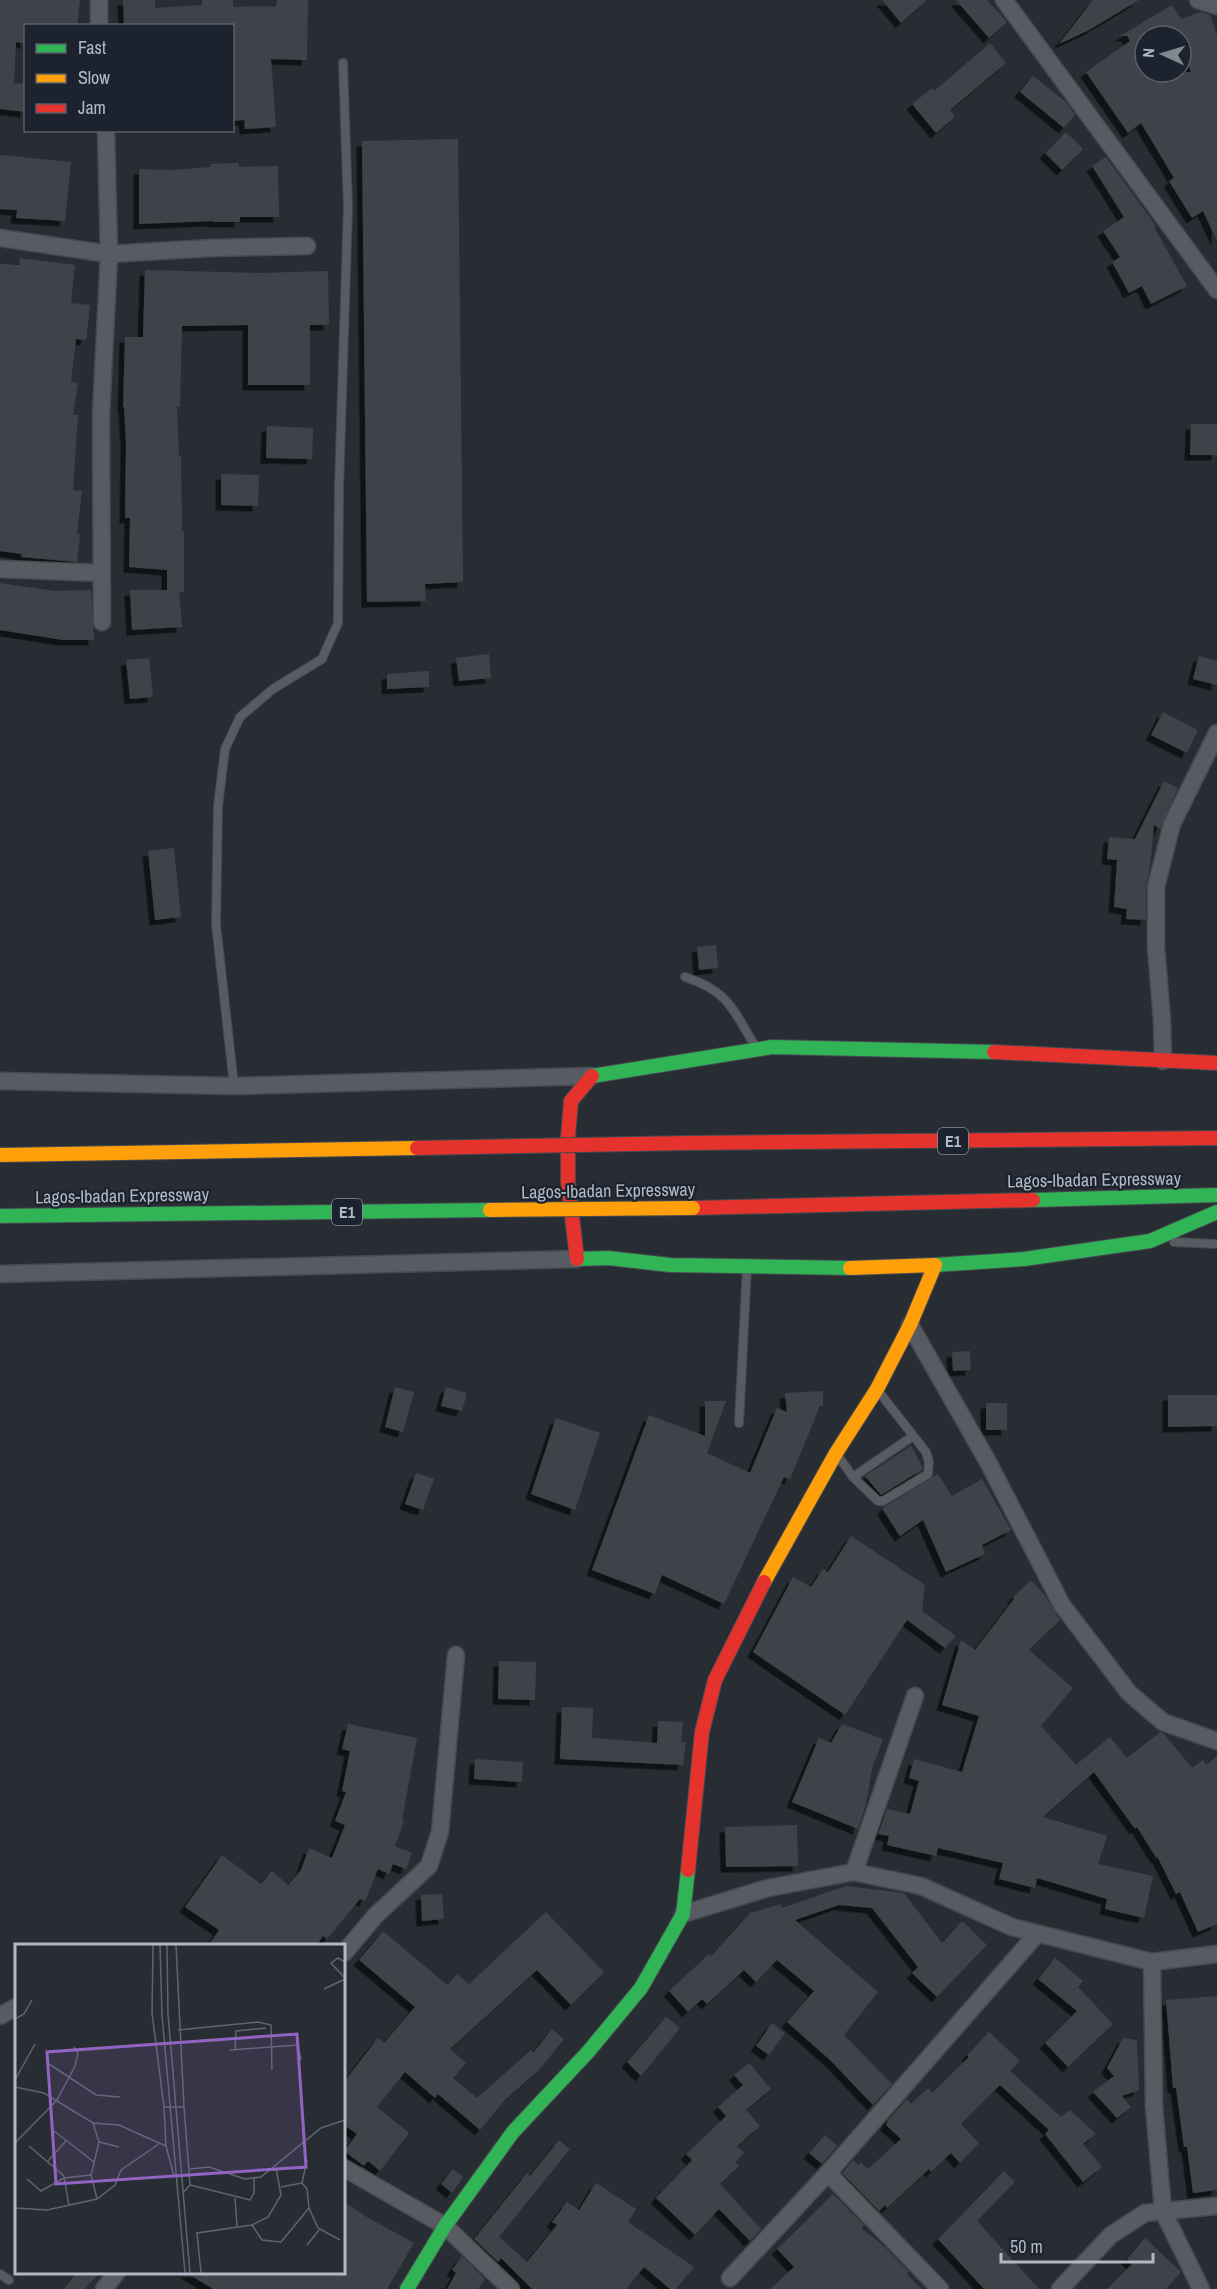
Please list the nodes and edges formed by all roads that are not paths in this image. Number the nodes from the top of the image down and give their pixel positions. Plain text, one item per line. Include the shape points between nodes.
1 (99, 0) edge
2 (1004, 0) edge
3 (1198, 0) edge
4 (1217, 6) edge
5 (99, 24) edge
6 (343, 63) dead end
7 (106, 132) edge
8 (0, 238) edge
9 (307, 246) dead end
10 (109, 254) junction
11 (1212, 274) edge
12 (1217, 290) edge
13 (0, 569) edge
14 (101, 573) junction
15 (102, 622) dead end
16 (1217, 733) edge
17 (685, 977) dead end
18 (757, 1050) junction
19 (1163, 1061) junction
20 (1217, 1063) edge
21 (592, 1076) junction
22 (0, 1081) edge
23 (234, 1086) junction
24 (1217, 1138) edge
25 (0, 1155) edge
26 (1217, 1195) edge
27 (1217, 1212) edge
28 (0, 1216) edge
29 (1150, 1241) junction
30 (1217, 1244) edge
31 (577, 1259) junction
32 (935, 1265) junction
33 (747, 1267) junction
34 (0, 1274) edge
35 (910, 1325) junction
36 (877, 1389) junction
37 (739, 1423) dead end
38 (913, 1436) junction
39 (836, 1453) junction
40 (853, 1476) junction
41 (456, 1655) dead end
42 (915, 1696) dead end
43 (1217, 1741) edge
44 (854, 1872) junction
45 (683, 1914) junction
46 (1036, 1934) junction
47 (345, 1952) edge
48 (1217, 1954) edge
49 (1152, 1962) junction
50 (15, 2008) edge
51 (0, 2016) edge
52 (345, 2170) edge
53 (828, 2173) junction
54 (1217, 2206) edge
55 (1163, 2211) junction
56 (445, 2226) junction
57 (0, 2274) edge
58 (115, 2274) edge
59 (730, 2278) dead end
60 (9, 2280) dead end
61 (104, 2289) edge
62 (407, 2289) edge
63 (511, 2289) edge
64 (939, 2289) edge
65 (1060, 2289) edge
66 (1201, 2289) edge

1 - 5 street
2 - 11 street
3 - 4 street
6 - 23 lane via 348,207 338,623 322,659 273,689 240,717 225,748 218,806 216,924
7 - 10 street
8 - 10 street
9 - 10 street
10 - 14 street via 101,415
11 - 12 street
13 - 14 street
14 - 15 street
16 - 19 street via 1172,824 1156,887
17 - 18 lane via 717,991 732,1007
18 - 19 main road via 772,1047 974,1051
18 - 21 main road
19 - 20 main road
21 - 23 street
21 - 31 main road via 571,1101 568,1137 568,1182
22 - 23 street
24 - 25 main road, E1, bridge
26 - 28 main road, Lagos-Ibadan Expressway / E1, bridge via 693,1208
27 - 29 main road
29 - 30 lane
29 - 32 main road via 1024,1259
31 - 33 main road
31 - 34 street
32 - 33 main road
32 - 35 main road
33 - 37 lane
35 - 36 main road
35 - 43 street via 988,1462 1062,1605 1129,1693 1163,1722
36 - 38 lane
36 - 39 main road
38 - 40 lane
38 - 40 lane via 926,1452 928,1474 883,1501 874,1500
39 - 40 lane
39 - 45 main road via 767,1576 716,1680 702,1732
41 - 47 street via 440,1832 429,1866 376,1915
42 - 44 street
44 - 45 street via 768,1888
44 - 46 street via 921,1886
45 - 56 main road via 641,1988 513,2132
46 - 49 street
46 - 53 street
48 - 49 street
49 - 55 street via 1154,2106
50 - 51 street
52 - 56 street
53 - 59 street
53 - 64 street
54 - 55 street
55 - 65 street via 1145,2213 1111,2235
55 - 66 street
56 - 62 main road
56 - 63 street
57 - 60 lane
58 - 61 street

